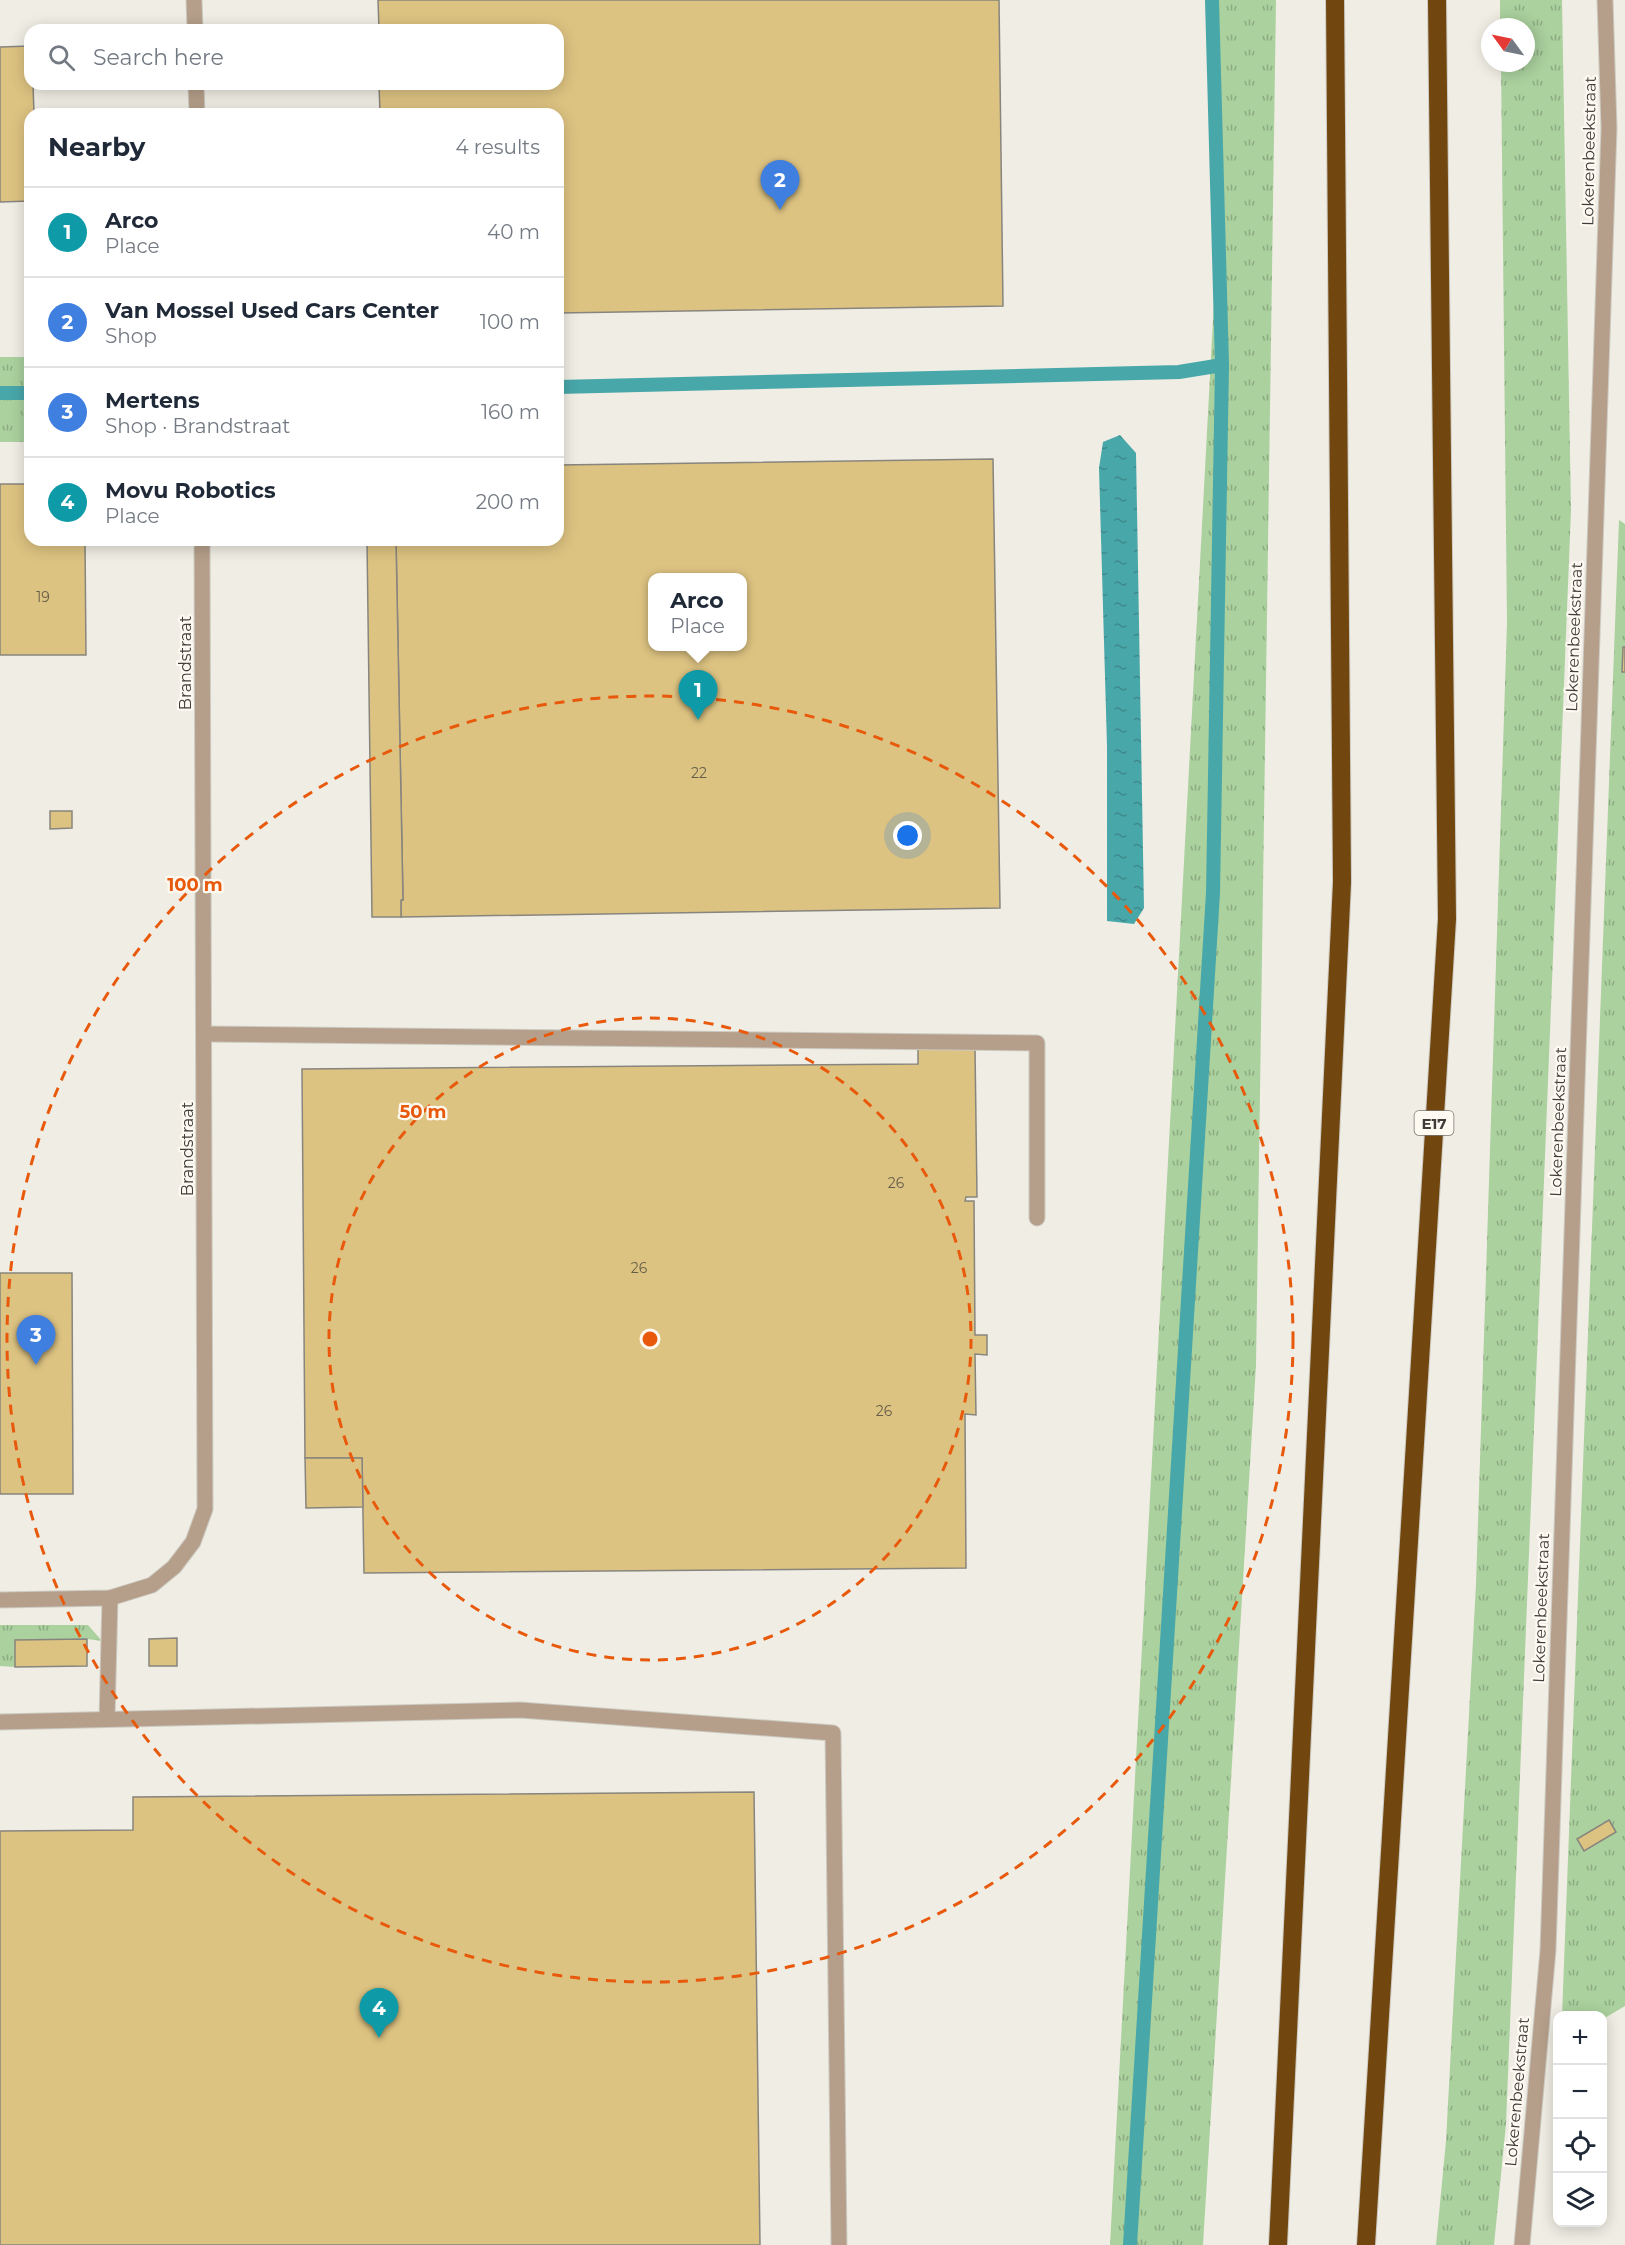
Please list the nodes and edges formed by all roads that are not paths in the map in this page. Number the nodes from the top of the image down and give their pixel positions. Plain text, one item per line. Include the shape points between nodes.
1 (194, 0) edge
2 (1335, 0) edge
3 (1437, 0) edge
4 (1605, 0) edge
5 (195, 24) edge
6 (196, 90) edge
7 (197, 108) edge
8 (202, 546) edge
9 (205, 1034) junction
10 (1037, 1218) dead end
11 (110, 1598) junction
12 (0, 1600) edge
13 (107, 1719) junction
14 (0, 1722) edge
15 (839, 2245) edge
16 (1278, 2245) edge
17 (1366, 2245) edge
18 (1522, 2245) edge

1 - 5 street
2 - 16 highway via 1342,882
3 - 17 highway, E17 via 1447,919
4 - 18 street, Lokerenbeekstraat via 1609,128 1548,1938
6 - 7 street
8 - 9 street, Brandstraat
9 - 10 street via 1038,1043
9 - 11 street, Brandstraat via 205,1509 193,1542 174,1567 152,1585
11 - 12 street, Brandstraat
11 - 13 street
13 - 14 street
13 - 15 street via 520,1710 833,1733

